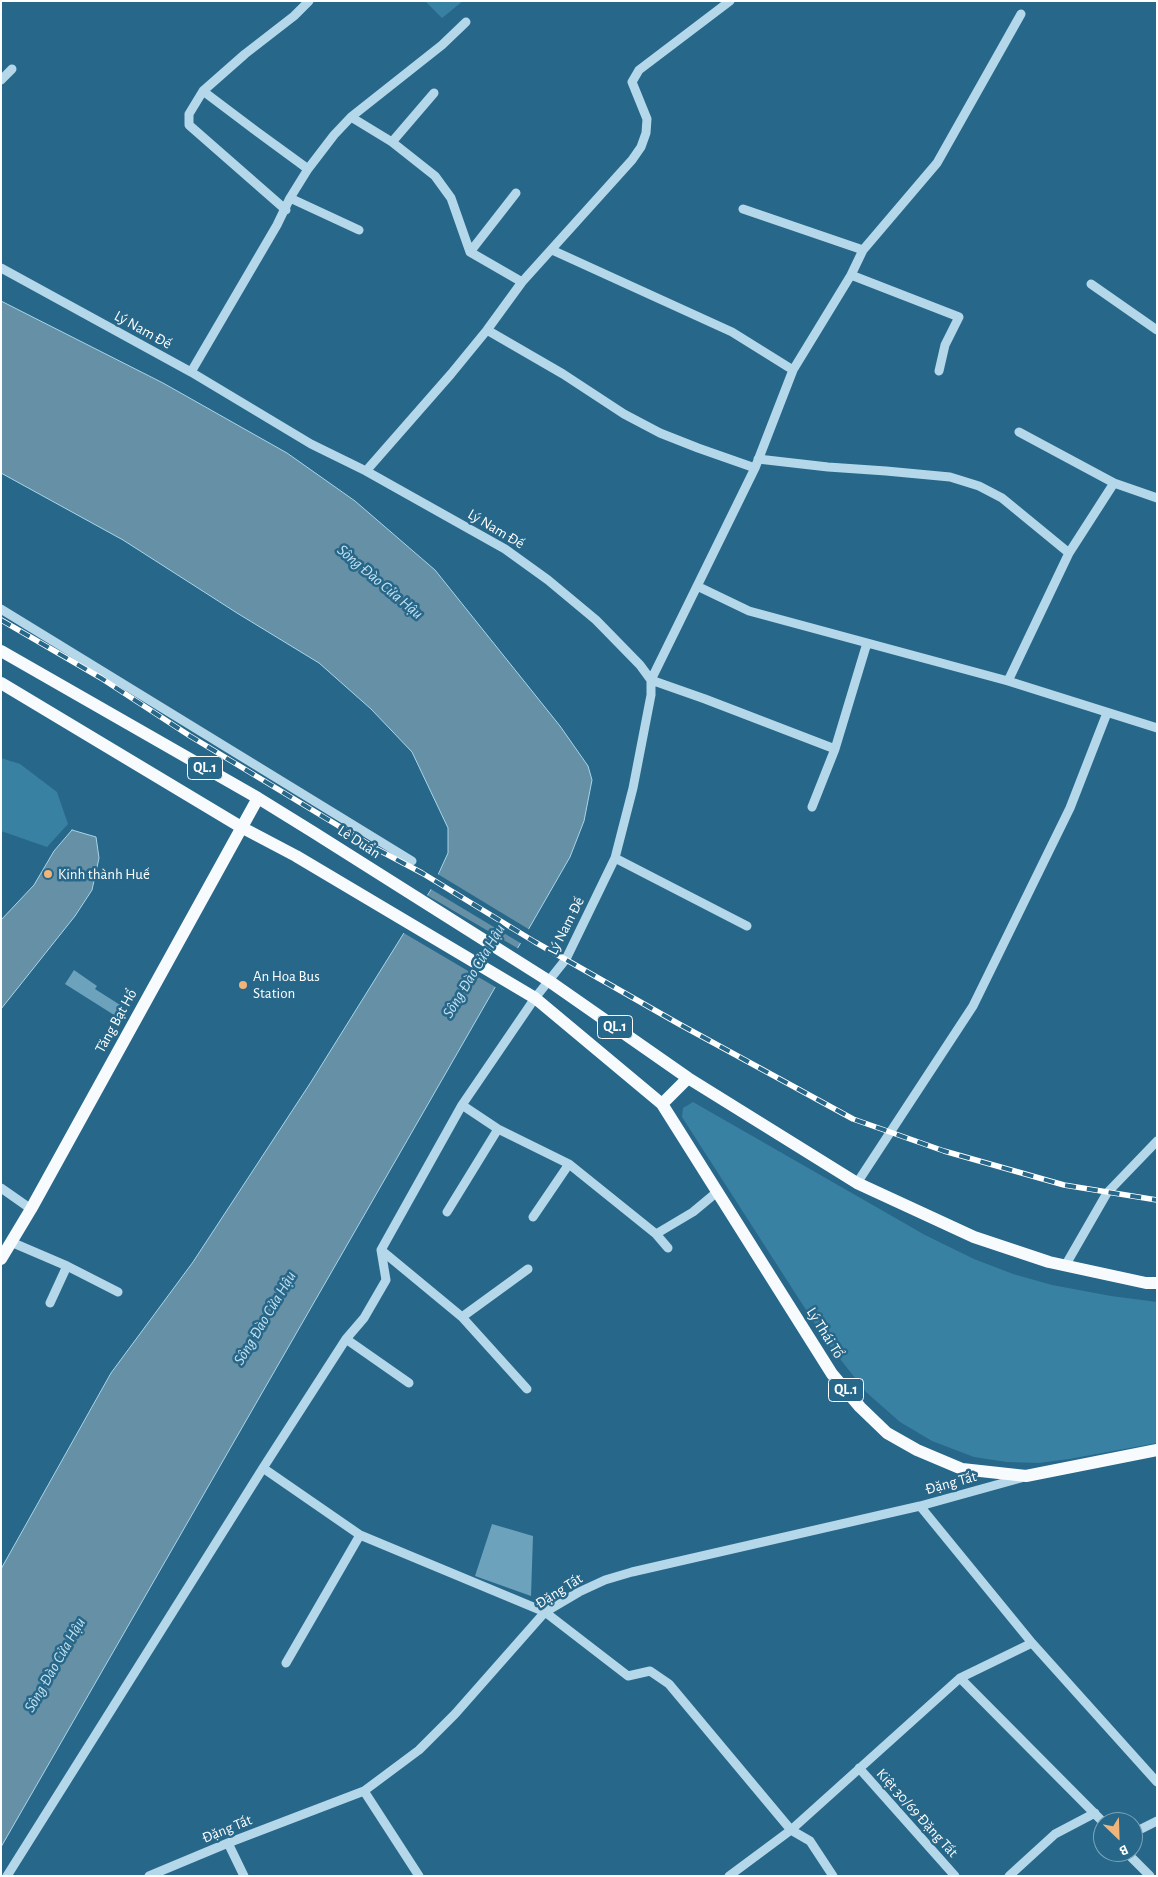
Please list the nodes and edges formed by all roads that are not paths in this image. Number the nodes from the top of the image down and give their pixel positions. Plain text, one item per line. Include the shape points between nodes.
1 (309, 1) edge
2 (730, 1) edge
3 (1021, 14) dead end
4 (466, 22) dead end
5 (12, 68) dead end
6 (1, 80) edge
7 (204, 91) junction
8 (434, 93) dead end
9 (350, 117) junction
10 (392, 142) junction
11 (308, 168) junction
12 (516, 193) dead end
13 (290, 198) junction
14 (743, 209) dead end
15 (286, 210) junction
16 (359, 230) dead end
17 (552, 250) junction
18 (863, 250) junction
19 (470, 252) junction
20 (1, 268) edge
21 (851, 275) junction
22 (522, 282) junction
23 (1091, 284) dead end
24 (487, 330) junction
25 (1157, 330) edge
26 (793, 370) junction
27 (939, 371) dead end
28 (191, 372) junction
29 (1019, 432) dead end
30 (756, 463) junction
31 (366, 470) junction
32 (1114, 483) junction
33 (1157, 498) edge
34 (1069, 553) junction
35 (697, 586) junction
36 (1, 610) edge
37 (867, 643) junction
38 (1, 650) edge
39 (651, 680) junction
40 (1008, 681) junction
41 (1, 683) edge
42 (1107, 713) junction
43 (1157, 728) edge
44 (835, 749) junction
45 (258, 798) junction
46 (812, 807) dead end
47 (242, 827) junction
48 (615, 858) junction
49 (412, 861) dead end
50 (747, 926) dead end
51 (545, 979) junction
52 (530, 995) junction
53 (688, 1078) junction
54 (662, 1104) junction
55 (462, 1105) junction
56 (498, 1129) junction
57 (1157, 1141) edge
58 (568, 1164) junction
59 (857, 1183) junction
60 (1, 1188) edge
61 (717, 1192) junction
62 (31, 1209) junction
63 (447, 1212) dead end
64 (533, 1217) dead end
65 (656, 1234) junction
66 (11, 1242) junction
67 (668, 1248) dead end
68 (380, 1250) junction
69 (1, 1259) edge
70 (67, 1266) junction
71 (1065, 1266) junction
72 (528, 1269) dead end
73 (1157, 1283) edge
74 (118, 1292) dead end
75 (50, 1303) dead end
76 (462, 1317) junction
77 (346, 1339) junction
78 (409, 1383) dead end
79 (526, 1389) dead end
80 (1157, 1450) edge
81 (263, 1468) junction
82 (1026, 1476) junction
83 (920, 1506) junction
84 (360, 1535) junction
85 (545, 1612) junction
86 (1032, 1644) junction
87 (286, 1663) dead end
88 (960, 1678) junction
89 (859, 1768) junction
90 (1157, 1782) edge
91 (364, 1791) junction
92 (1094, 1812) edge
93 (1093, 1814) edge
94 (1157, 1821) edge
95 (1143, 1828) edge
96 (791, 1830) junction
97 (228, 1843) junction
98 (1136, 1862) edge
99 (7, 1876) edge
100 (149, 1876) edge
101 (244, 1876) edge
102 (418, 1876) edge
103 (729, 1876) edge
104 (834, 1876) edge
105 (955, 1876) edge
106 (1009, 1876) edge
107 (1150, 1876) edge

1 - 7 street
2 - 17 street via 639,70 632,82 647,119 641,146
3 - 18 street via 937,164
4 - 9 street via 442,45
5 - 6 street
7 - 11 street
7 - 15 street via 189,114 189,125
8 - 10 street
9 - 10 street
9 - 11 street
10 - 19 street via 435,176 451,198
11 - 13 street
12 - 19 street
13 - 15 street
13 - 16 street
14 - 18 street
15 - 28 street
17 - 22 street
17 - 26 street via 732,332
18 - 21 street
19 - 22 street
20 - 28 street, Lý Nam Đế
21 - 26 street
21 - 27 street via 959,317 945,345
22 - 24 street
23 - 25 street
24 - 30 street via 660,433 698,448
24 - 31 street
26 - 30 street
28 - 31 street, Lý Nam Đế via 310,444
29 - 32 street
30 - 34 street via 950,477 979,486 1002,498
30 - 35 street
31 - 39 street, Lý Nam Đế via 505,548 596,620
32 - 33 street
32 - 34 street
34 - 40 street
35 - 37 street via 748,611
35 - 39 street
36 - 49 street
37 - 40 street
37 - 44 street
38 - 45 main road, Lê Duẩn / QL.1
39 - 44 street
39 - 48 street, Lý Nam Đế via 633,788
40 - 42 street
41 - 47 main road, QL.1
42 - 43 street
42 - 59 street via 1070,808 973,1006
44 - 46 street
45 - 47 main road, Tăng Bạt Hổ
45 - 51 main road, Lê Duẩn / QL.1
47 - 52 main road, QL.1
47 - 62 main road, Tăng Bạt Hổ
48 - 50 street
48 - 51 street, Lý Nam Đế via 566,959
51 - 52 street, Lý Nam Đế
51 - 53 main road, Lê Duẩn / QL.1
52 - 54 main road, QL.1
52 - 55 street, Lý Nam Đế
53 - 54 main road
53 - 59 main road, QL.1
54 - 61 main road, Lý Thái Tổ / QL.1
55 - 56 street
55 - 68 street, Lý Nam Đế
56 - 58 street
56 - 63 street
57 - 71 street via 1107,1193
58 - 64 street
58 - 65 street
59 - 71 main road, QL.1 via 974,1237
60 - 62 street
61 - 65 street via 693,1212
61 - 82 main road, Lý Thái Tổ / QL.1 via 832,1374 887,1432 917,1450 962,1469
62 - 66 main road, Tăng Bạt Hổ
65 - 67 street
66 - 69 main road, Tăng Bạt Hổ
66 - 70 street
68 - 76 street
68 - 77 street via 386,1280 364,1318
70 - 74 street
70 - 75 street
71 - 73 main road, QL.1
72 - 76 street
76 - 79 street
77 - 78 street
77 - 81 street
80 - 82 main road, Lý Thái Tổ / QL.1
81 - 84 street
81 - 99 street
82 - 83 street, Đặng Tất
83 - 85 street, Đặng Tất via 632,1572 605,1580
83 - 86 street
84 - 85 street
84 - 87 street
85 - 91 street, Đặng Tất via 419,1750
85 - 96 street via 628,1676 650,1671 669,1684
86 - 88 street
86 - 90 street
88 - 89 street
88 - 92 street
89 - 96 street
89 - 105 street, Kiệt 30/69 Đặng Tất
91 - 97 street, Đặng Tất
91 - 102 street
93 - 106 street via 1055,1834
94 - 95 street
96 - 103 street
96 - 104 street via 810,1841
97 - 100 street, Đặng Tất
97 - 101 street
98 - 107 street

